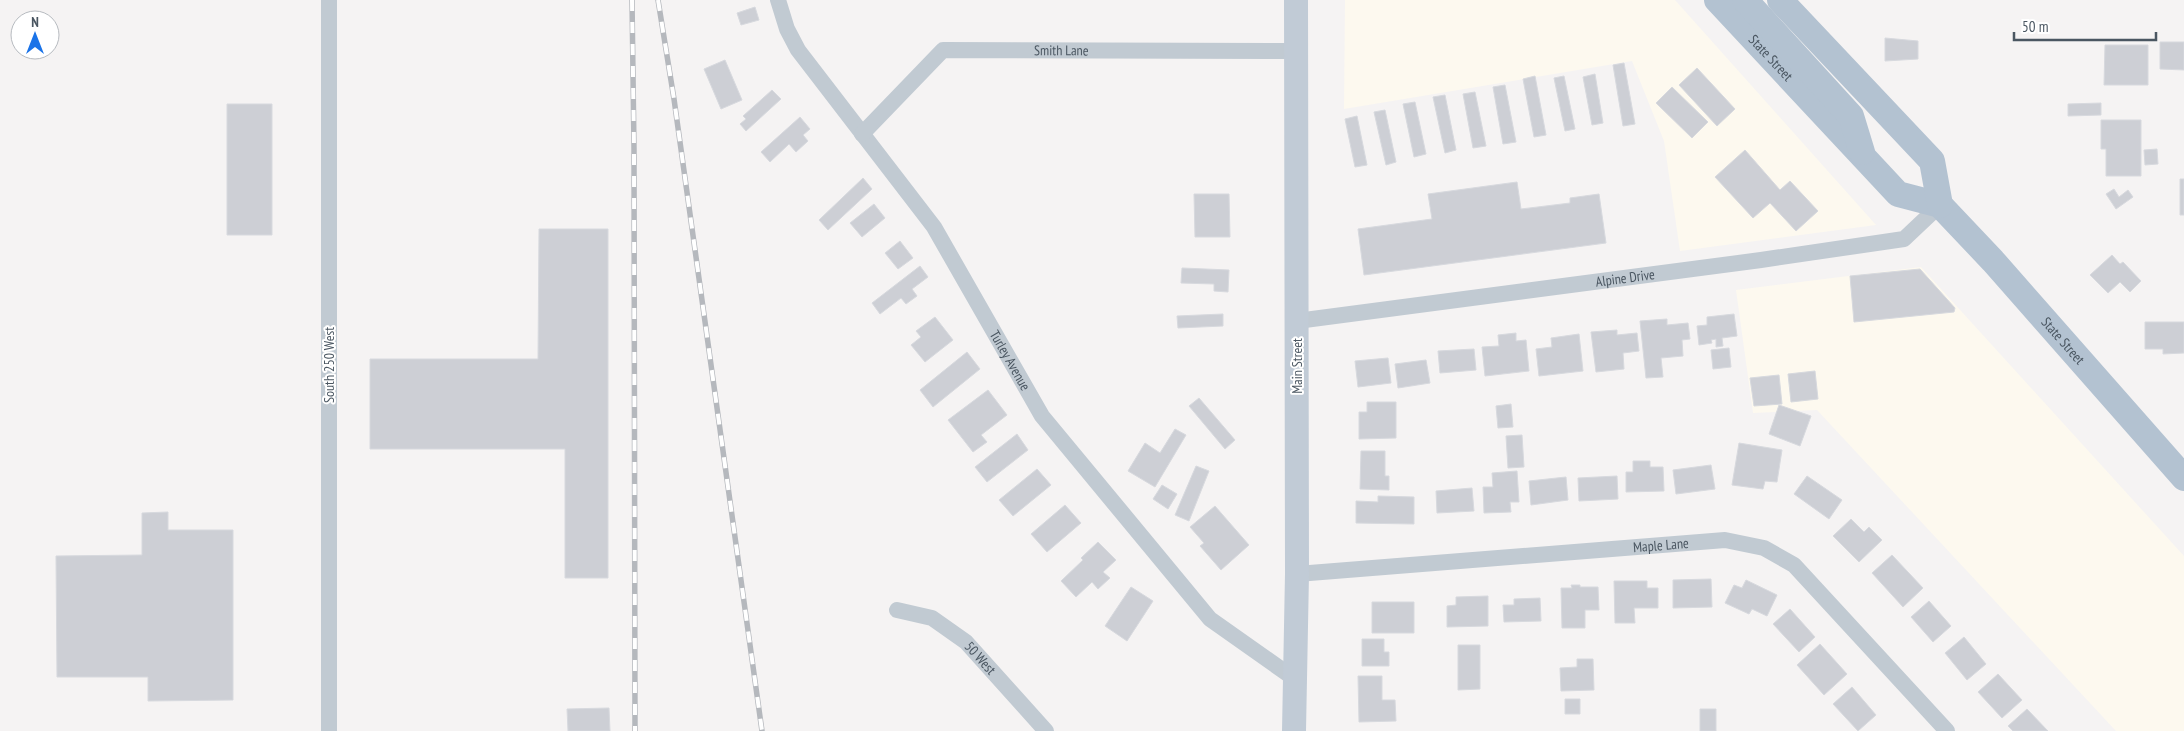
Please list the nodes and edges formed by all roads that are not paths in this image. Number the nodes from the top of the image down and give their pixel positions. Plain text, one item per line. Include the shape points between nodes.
1 (329, 0) edge
2 (778, 0) edge
3 (1296, 0) edge
4 (1716, 0) edge
5 (1745, 0) edge
6 (1786, 6) edge
7 (1297, 51) junction
8 (862, 134) junction
9 (1863, 156) junction
10 (1940, 205) junction
11 (1297, 321) junction
12 (2184, 478) edge
13 (1296, 574) junction
14 (897, 610) dead end
15 (1295, 679) junction
16 (329, 731) edge
17 (1046, 731) edge
18 (1294, 731) edge
19 (1947, 731) edge

1 - 16 street, South 250 West
2 - 8 street, Turley Avenue via 798,50
3 - 7 main road, Main Street
4 - 9 main road, State Street
5 - 9 main road via 1851,116
6 - 10 main road via 1932,161
7 - 8 street, Smith Lane via 943,50
7 - 11 main road, Main Street
8 - 15 street, Turley Avenue via 934,228 1042,416 1210,619
9 - 10 main road, State Street via 1898,194
10 - 11 street, Alpine Drive via 1904,239
10 - 12 main road, State Street
11 - 13 main road, Main Street
13 - 15 main road, Main Street
13 - 19 street, Maple Lane via 1726,540 1764,548 1794,565
14 - 17 street, 50 West via 932,618 966,642
15 - 18 main road, Main Street

